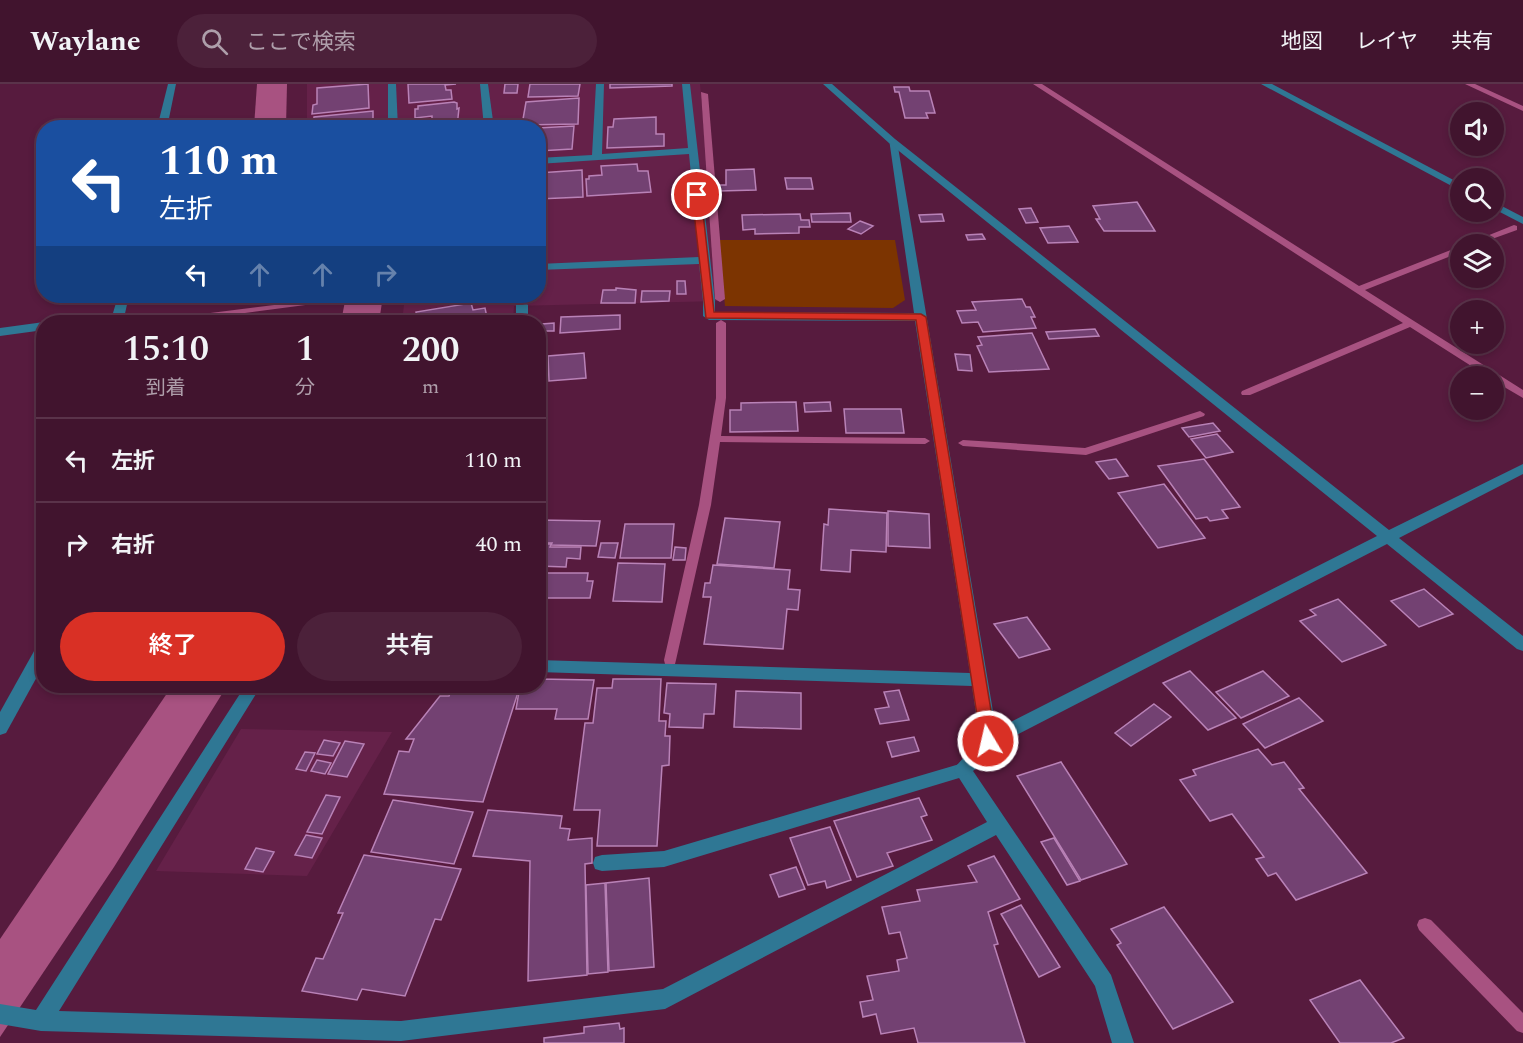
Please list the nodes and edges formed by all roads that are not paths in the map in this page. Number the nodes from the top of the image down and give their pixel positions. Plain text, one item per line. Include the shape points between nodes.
1 (172, 84) edge
2 (392, 84) edge
3 (484, 84) edge
4 (600, 84) edge
5 (686, 84) edge
6 (826, 84) edge
7 (1265, 84) edge
8 (164, 120) edge
9 (393, 120) edge
10 (488, 120) edge
11 (892, 141) junction
12 (692, 151) junction
13 (597, 157) junction
14 (546, 160) edge
15 (1450, 182) edge
16 (1504, 211) edge
17 (1523, 221) edge
18 (704, 260) junction
19 (546, 267) edge
20 (921, 317) junction
21 (36, 327) edge
22 (0, 332) edge
23 (1523, 468) edge
24 (1385, 536) junction
25 (1523, 645) edge
26 (36, 663) edge
27 (546, 666) edge
28 (979, 680) junction
29 (248, 693) edge
30 (0, 728) edge
31 (988, 741) junction
32 (963, 770) junction
33 (998, 825) junction
34 (602, 863) dead end
35 (0, 1014) edge
36 (32, 1020) junction
37 (1123, 1043) edge

1 - 8 street
2 - 9 street
3 - 10 street
4 - 13 street
5 - 12 street
6 - 11 street
7 - 15 street
11 - 20 street
11 - 24 street
12 - 13 street
12 - 18 street
13 - 14 street
16 - 17 street
18 - 19 street
18 - 20 street via 709,315
20 - 28 street
21 - 22 street
23 - 24 street
24 - 25 street
24 - 31 street
26 - 30 street
27 - 28 street
28 - 31 street
29 - 36 street
31 - 32 street
32 - 33 street
32 - 34 street via 664,859
33 - 36 street via 665,999 401,1031
33 - 37 street via 1104,982
35 - 36 street

